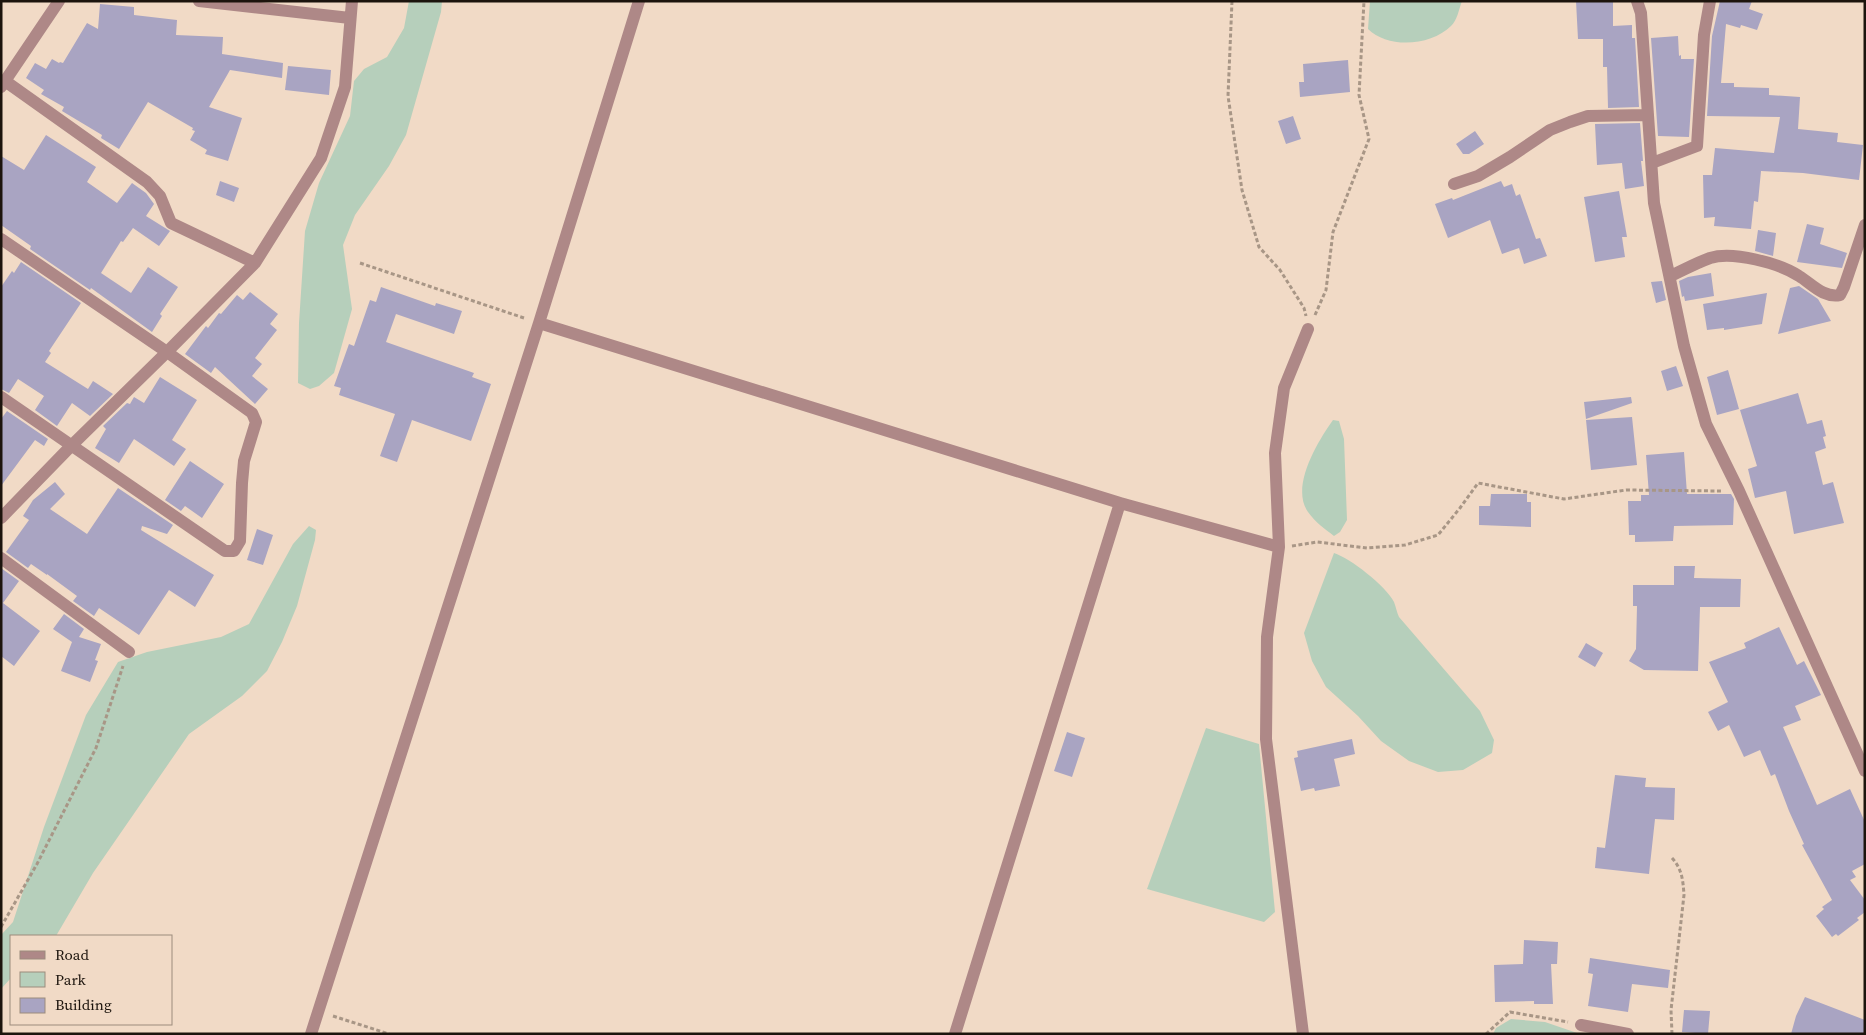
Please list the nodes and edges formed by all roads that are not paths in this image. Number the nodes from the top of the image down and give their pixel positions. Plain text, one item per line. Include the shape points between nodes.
1 (59, 1) edge
2 (199, 1) edge
3 (352, 1) edge
4 (639, 1) edge
5 (1637, 1) edge
6 (1710, 1) edge
7 (243, 3) edge
8 (350, 18) junction
9 (3, 84) edge
10 (1648, 115) junction
11 (1652, 163) junction
12 (1454, 184) dead end
13 (1865, 225) edge
14 (1, 239) edge
15 (255, 263) junction
16 (1670, 276) junction
17 (539, 323) junction
18 (1308, 329) road end
19 (167, 352) junction
20 (1, 397) edge
21 (71, 446) junction
22 (1120, 503) junction
23 (1, 518) edge
24 (1279, 547) junction
25 (1, 558) edge
26 (129, 652) road end
27 (1865, 771) edge
28 (1581, 1025) road end
29 (311, 1034) edge
30 (955, 1034) edge
31 (1303, 1034) edge
32 (1628, 1034) edge

1 - 9 street
2 - 7 street
3 - 8 street
4 - 17 street
5 - 10 street via 1641,13
6 - 11 street via 1704,35 1697,146
7 - 8 street
8 - 15 street via 345,87 321,158
9 - 15 street via 147,182 160,196 171,223
10 - 11 street
10 - 12 street via 1588,116 1570,122 1550,130 1478,176
11 - 16 street via 1654,202
13 - 16 street via 1840,295 1831,297 1782,267 1735,256 1710,258
14 - 19 street
15 - 19 street
16 - 27 street via 1684,346 1706,424
17 - 22 street
17 - 29 street
18 - 24 street via 1284,388 1275,453
19 - 21 street
19 - 21 street via 252,413 256,422 244,461 240,541 234,551 225,550
20 - 21 street
21 - 23 street
22 - 24 street
22 - 30 street
24 - 31 street via 1267,637 1266,740
25 - 26 street
28 - 32 street

